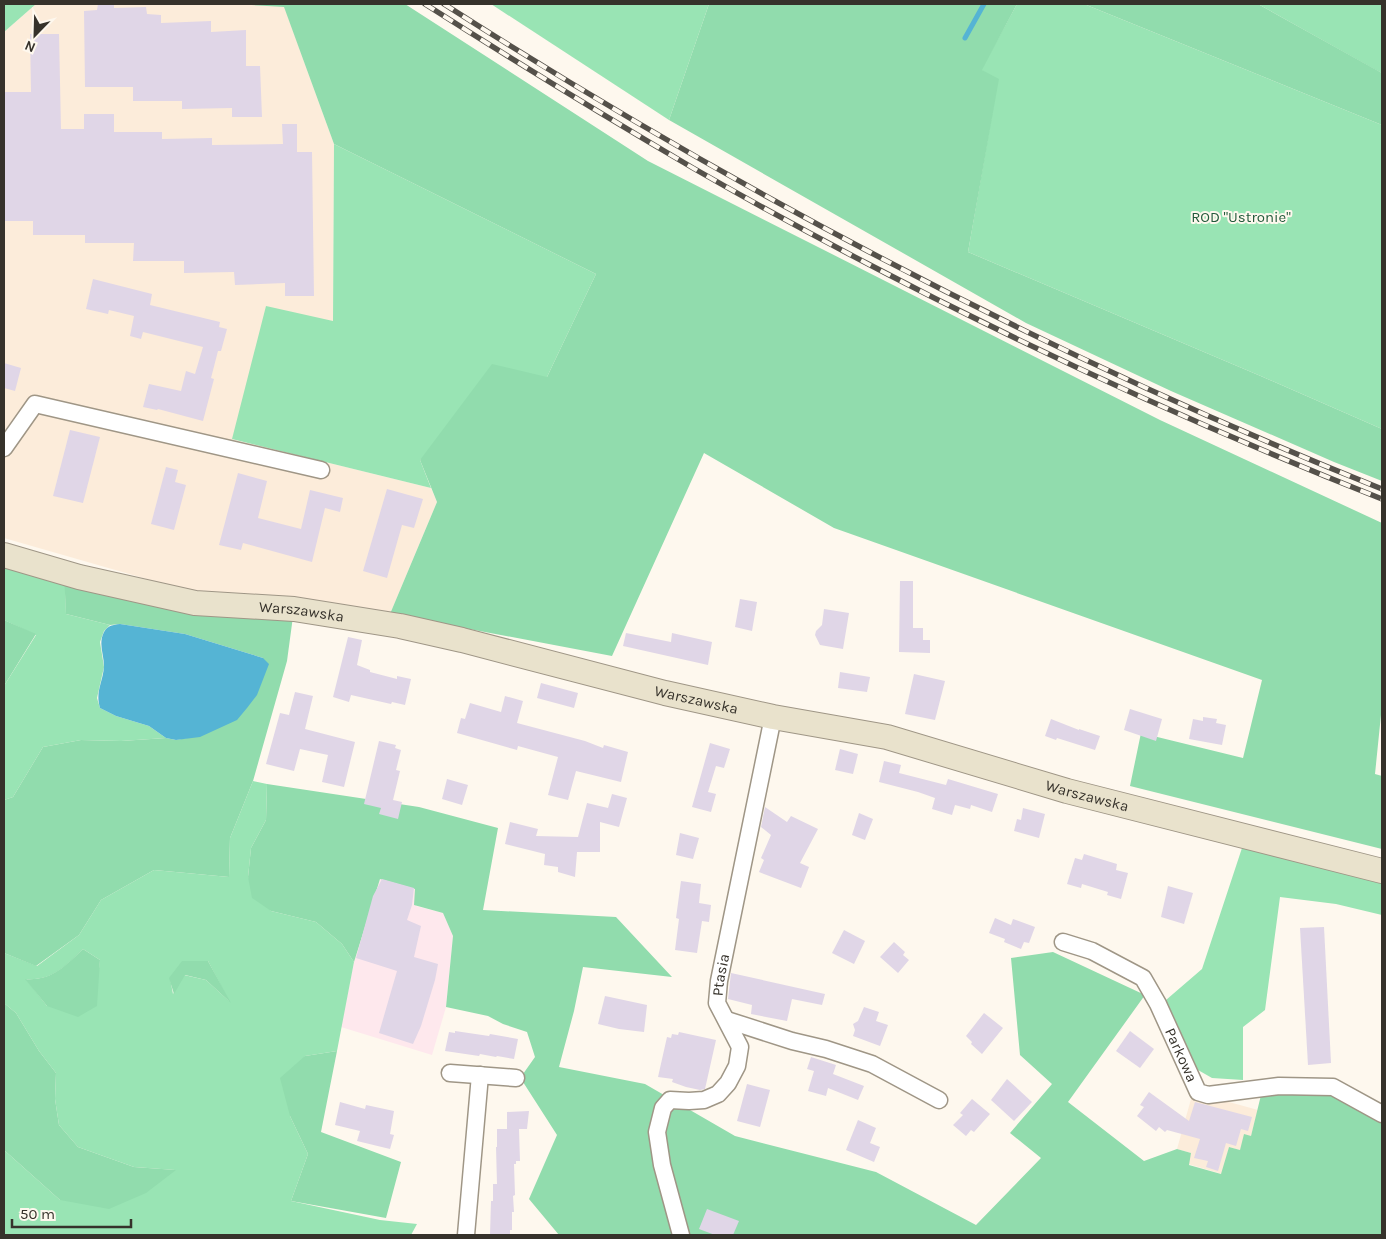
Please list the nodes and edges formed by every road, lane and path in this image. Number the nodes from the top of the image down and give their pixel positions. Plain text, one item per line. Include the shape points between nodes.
1 (4, 448) edge
2 (321, 470) dead end
3 (4, 555) edge
4 (773, 717) junction
5 (1382, 871) edge
6 (1063, 942) dead end
7 (727, 1020) junction
8 (450, 1073) dead end
9 (480, 1075) junction
10 (516, 1078) dead end
11 (939, 1100) dead end
12 (1382, 1114) edge
13 (466, 1235) edge
14 (681, 1235) edge

1 - 2 street via 35,404
3 - 4 street, Warszawska via 79,577 195,603 294,609 400,626
4 - 5 street, Warszawska via 887,737 1067,791
4 - 7 street, Ptasia via 719,981 717,1003
6 - 12 street, Parkowa via 1092,951 1143,978 1198,1092 1208,1095 1279,1086 1334,1087
7 - 11 street via 872,1064
7 - 14 street, Ptasia via 740,1047 737,1066 728,1083 718,1094 704,1100 670,1100 663,1108 657,1132 662,1165
8 - 9 street
9 - 10 street
9 - 13 street

